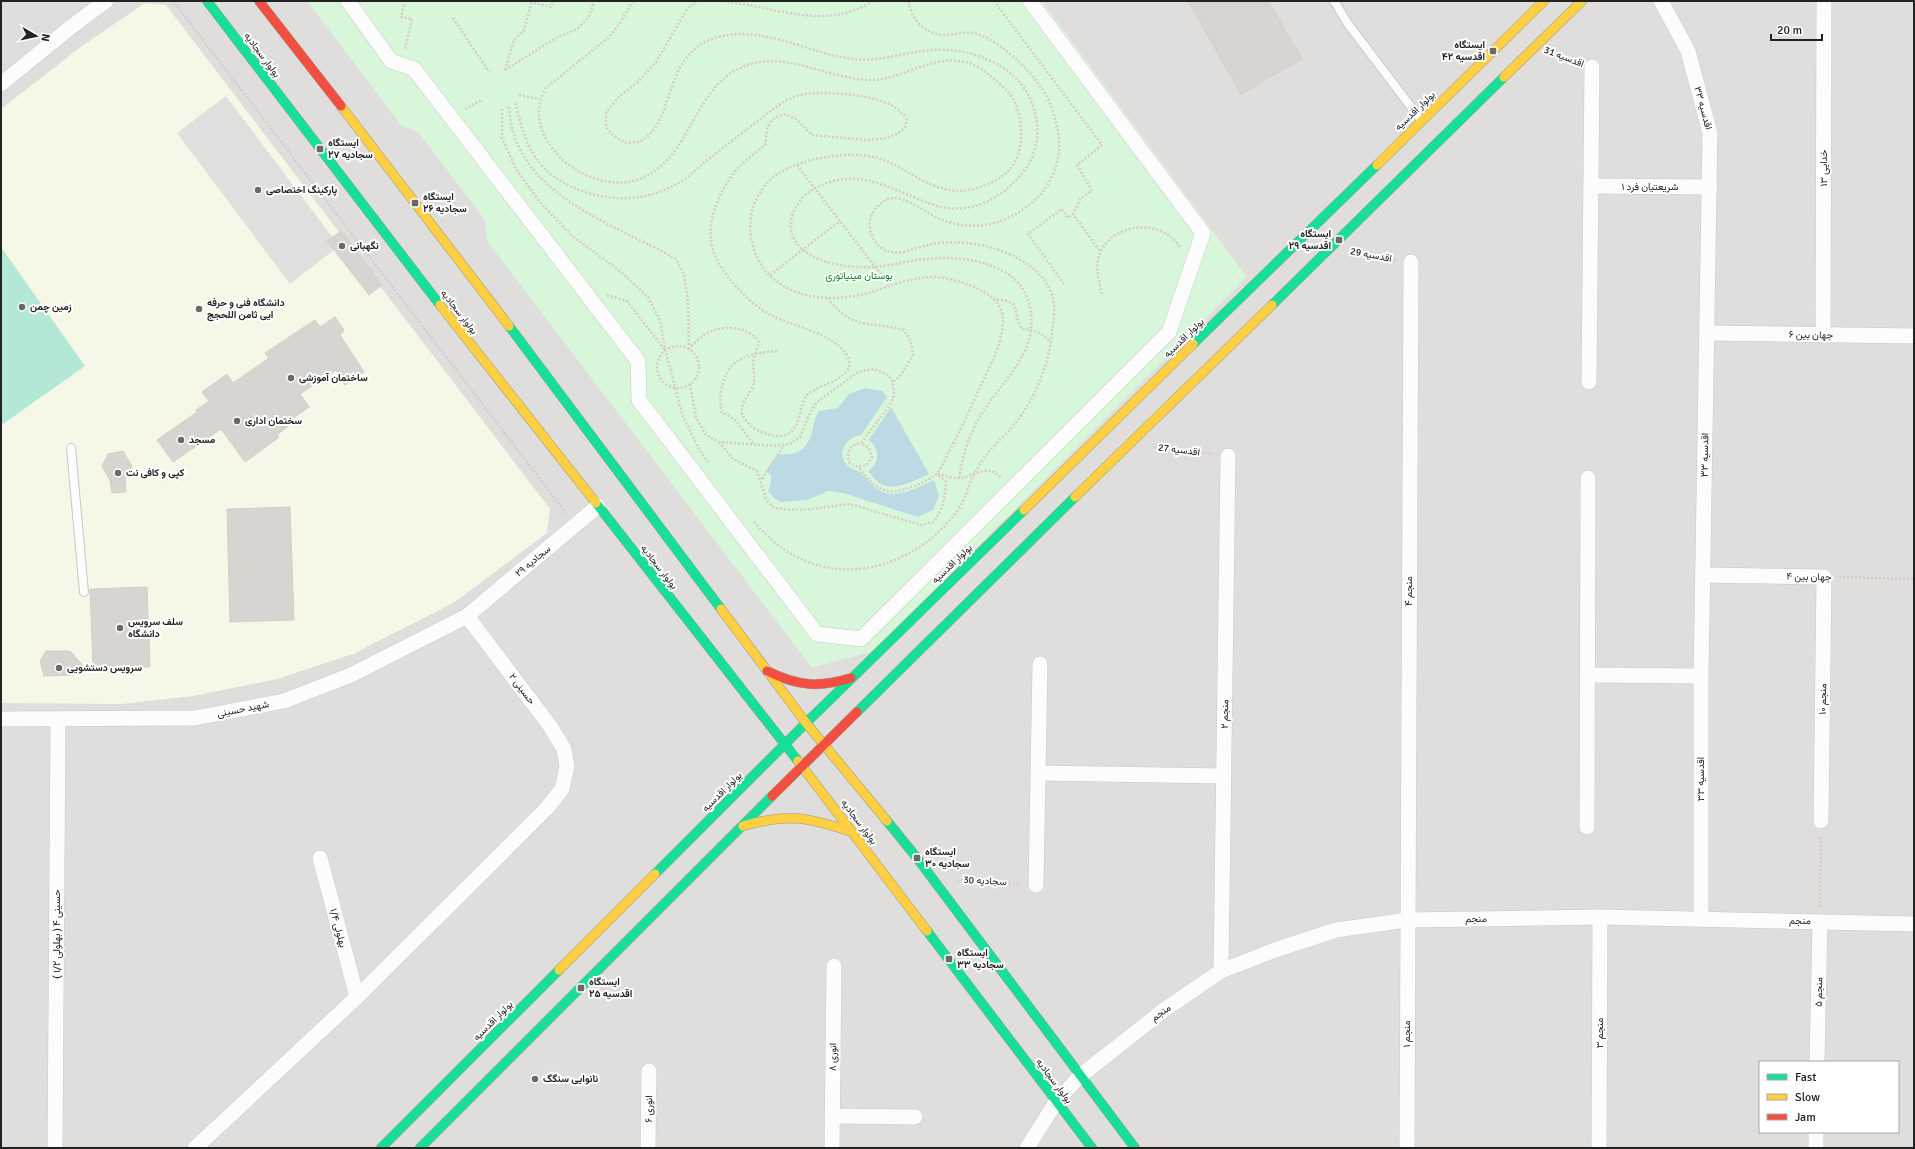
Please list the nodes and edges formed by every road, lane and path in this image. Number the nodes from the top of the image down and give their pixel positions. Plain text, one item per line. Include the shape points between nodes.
1 (106, 1) edge
2 (173, 1) edge
3 (207, 1) edge
4 (259, 1) edge
5 (348, 1) edge
6 (526, 1) edge
7 (553, 1) edge
8 (594, 1) edge
9 (633, 1) edge
10 (700, 1) edge
11 (723, 1) edge
12 (873, 1) edge
13 (909, 1) edge
14 (994, 1) edge
15 (1030, 1) edge
16 (1334, 1) edge
17 (1544, 1) edge
18 (1582, 1) edge
19 (1661, 1) edge
20 (1824, 1) edge
21 (532, 2) edge
22 (404, 5) dead end
23 (453, 18) dead end
24 (1536, 46) junction
25 (402, 65) junction
26 (1592, 67) joint
27 (490, 72) dead end
28 (1, 84) edge
29 (519, 95) dead end
30 (539, 99) junction
31 (482, 100) dead end
32 (515, 102) dead end
33 (510, 107) dead end
34 (502, 109) dead end
35 (451, 117) junction
36 (1422, 120) junction
37 (797, 165) junction
38 (1591, 186) junction
39 (1710, 187) junction
40 (815, 188) junction
41 (1073, 214) junction
42 (840, 221) junction
43 (1331, 247) junction
44 (802, 250) junction
45 (1100, 251) junction
46 (1411, 262) joint
47 (875, 267) junction
48 (770, 275) junction
49 (1188, 276) junction
50 (1064, 284) dead end
51 (890, 285) junction
52 (582, 288) junction
53 (1102, 294) dead end
54 (828, 298) junction
55 (992, 298) junction
56 (1032, 330) junction
57 (1708, 333) junction
58 (1824, 335) junction
59 (1914, 336) edge
60 (1051, 344) junction
61 (689, 348) junction
62 (665, 349) junction
63 (777, 350) dead end
64 (755, 355) junction
65 (893, 382) junction
66 (1589, 382) dead end
67 (690, 384) junction
68 (675, 388) junction
69 (719, 442) junction
70 (753, 443) junction
71 (861, 443) junction
72 (784, 445) junction
73 (1129, 445) junction
74 (71, 448) dead end
75 (1228, 456) joint
76 (858, 467) junction
77 (713, 468) dead end
78 (975, 472) junction
79 (937, 474) junction
80 (959, 478) junction
81 (1588, 478) dead end
82 (761, 480) junction
83 (1013, 487) junction
84 (598, 506) junction
85 (750, 519) dead end
86 (576, 525) junction
87 (1703, 575) junction
88 (1824, 577) junction
89 (1914, 579) edge
90 (84, 592) dead end
91 (467, 616) junction
92 (1040, 664) dead end
93 (767, 671) junction
94 (1588, 676) junction
95 (1701, 676) junction
96 (852, 678) junction
97 (1, 719) edge
98 (58, 720) junction
99 (806, 723) junction
100 (824, 744) junction
101 (784, 745) junction
102 (802, 766) junction
103 (1038, 773) junction
104 (1224, 776) junction
105 (1821, 821) joint
106 (742, 826) junction
107 (1588, 826) dead end
108 (852, 832) junction
109 (320, 858) dead end
110 (933, 878) junction
111 (1036, 884) joint
112 (1600, 917) junction
113 (1701, 919) junction
114 (1407, 920) junction
115 (1820, 922) junction
116 (1914, 924) edge
117 (834, 966) dead end
118 (1221, 971) junction
119 (357, 998) junction
120 (1817, 1061) edge
121 (649, 1071) dead end
122 (1080, 1076) junction
123 (1056, 1102) junction
124 (832, 1116) junction
125 (915, 1116) dead end
126 (1816, 1133) edge
127 (55, 1148) edge
128 (195, 1148) edge
129 (381, 1148) edge
130 (420, 1148) edge
131 (648, 1148) edge
132 (832, 1148) edge
133 (1027, 1148) edge
134 (1092, 1148) edge
135 (1135, 1148) edge
136 (1406, 1148) edge
137 (1600, 1148) edge
138 (1816, 1148) edge

1 - 28 street
2 - 86 path
3 - 84 main road, بولوار سجادیه
4 - 93 main road via 426,216
5 - 25 street via 391,62
6 - 21 path
7 - 21 path via 551,7
8 - 21 path via 589,17 577,29 556,38 505,70 514,40 524,30
9 - 30 path via 608,37 546,88
10 - 40 path via 688,9 656,62 639,82 619,97 606,112 606,127 625,144 638,142 651,132 660,118 676,73 686,57 712,39 734,35 752,34 841,58 860,60 887,59 932,50 958,51 981,57 1006,68 1022,84 1034,108 1038,130 1035,150 1026,171 991,201 967,208 945,208 873,180 832,180
11 - 12 path via 815,16 859,10
13 - 60 path via 914,18 932,33 972,33 988,39 1000,46 1024,68 1047,96 1056,118 1059,144 1054,172 1041,195 1021,213 999,223 977,227 938,219 904,200 893,198 885,200 876,208 870,219 876,244 888,252 899,253 933,243 953,242 983,246 1012,255 1030,266 1045,281 1054,299
14 - 41 path via 1102,145 1077,165 1092,191 1081,198
15 - 49 street via 1203,233
16 - 36 lane via 1348,24
17 - 36 main road, بولوار اقدسیه
18 - 24 main road
19 - 39 street, اقدسیه ۳۳ via 1688,51 1710,133
20 - 58 street, خدایی ۱۳
22 - 25 path via 401,17 412,19
23 - 27 path
24 - 26 path, اقدسیه 31
24 - 43 main road
25 - 35 street via 414,69
26 - 38 street
29 - 30 path
30 - 37 path via 539,119 556,154 570,168 609,183 634,181 655,171 680,146 711,93 723,78 738,68 755,62 802,65 870,80 888,78 942,61 970,64 994,78 1011,95 1019,114 1022,137 1014,164 1000,178 975,188 957,191 936,186 900,167 860,154 824,158
31 - 35 path
32 - 64 path via 523,134 533,156 550,174 572,188 598,197 627,200 653,195 676,185 778,104 800,95 845,94 864,97 894,106 902,112 906,120 905,127 899,133 887,138 867,140 812,135 796,119 784,114 774,117 769,123 765,145 742,164 724,188 710,229 712,248 722,270 736,288 768,314 834,342 848,356 848,366 845,374 808,394 797,424 789,434 776,436 762,432 749,423 742,414 742,407 755,379
33 - 61 path via 510,118 520,150 531,168 547,184 575,207 676,259 684,275 688,301
34 - 62 path via 502,138 516,169 539,201 571,234 620,271 648,297 660,320
35 - 52 street
36 - 96 main road, بولوار اقدسیه
37 - 40 path
37 - 48 path via 776,174 764,187 753,208 750,221 751,241 758,259
38 - 39 street, شریعتیان فرد ۱
38 - 66 street
39 - 57 street, اقدسیه ۳۳
40 - 42 path
40 - 44 path via 799,200 792,215 791,234
41 - 45 path
41 - 50 path via 1068,218 1062,209 1028,234
42 - 44 path
42 - 47 path
43 - 46 path, اقدسیه 29
43 - 73 main road
44 - 47 path via 821,260 841,265
44 - 48 path
45 - 49 path via 1111,238 1124,230 1139,227 1155,228 1169,235 1180,246 1187,260
45 - 53 path via 1098,278
46 - 114 street, منجم ۴
47 - 51 path
47 - 56 path via 936,258 975,260 994,266 1013,276 1024,289 1032,314
48 - 54 path via 792,291
49 - 83 street via 1169,332
51 - 54 path via 855,296
51 - 55 path via 906,280 939,277 962,282
52 - 62 path via 627,301
52 - 83 street via 638,361 639,400 817,634 861,639
54 - 65 path via 847,318 860,324 890,326 904,330 911,342 913,355 901,375
55 - 56 path via 1014,304 1022,329
55 - 79 path via 1001,308 1003,319 997,353 969,416
56 - 60 path via 1044,335
56 - 80 path via 1028,348 975,426 963,455
57 - 58 street, جهان بین ۶
57 - 87 street, اقدسیه ۳۳
58 - 59 street, جهان بین ۶
60 - 78 path via 1047,364 1031,400
61 - 62 path via 681,345
61 - 64 path via 707,333 722,328 743,329 755,336 759,342
61 - 67 path via 699,361 696,378
62 - 68 path
62 - 68 path via 656,364 657,372 666,386
63 - 64 path
64 - 70 path via 736,362 727,375 720,399 722,412 735,420
65 - 71 path via 894,396 890,405
65 - 72 path via 888,375 874,369 858,372 816,403 800,437
67 - 68 path via 683,388
67 - 69 path via 696,417 706,435
68 - 77 path via 683,417 699,450
69 - 70 path
69 - 82 path via 733,459 758,472
70 - 72 path
71 - 76 path via 852,446 848,454 850,463
71 - 76 path via 869,448 872,457 867,465
72 - 82 path
73 - 75 path, اقدسیه 27
73 - 100 main road
74 - 90 lane
75 - 104 street, منجم ۲
76 - 79 path via 876,486 885,491 896,492
78 - 80 path
78 - 83 path via 987,470 999,475
78 - 85 path via 960,507 941,531 914,552 886,564 857,569 825,567 796,557 772,540
79 - 80 path
79 - 82 path via 946,482 940,513 934,522 921,525 850,504 802,510 772,507 766,499
81 - 94 street
84 - 86 street, سجادیه ۲۹
84 - 101 main road, بولوار سجادیه
86 - 91 street, سجادیه ۲۹
87 - 88 street, جهان بین ۴
87 - 95 street, اقدسیه ۳۳
88 - 89 path, جهان بین ۴
88 - 105 street, منجم ۱۰
91 - 98 street, شهید حسینی via 351,675 284,701 196,718
91 - 119 street, حسینی ۲ via 550,726 564,749 568,766 562,789 547,808
92 - 103 street
93 - 96 main road via 788,681 813,686
93 - 99 main road
94 - 95 street
94 - 107 street
95 - 113 street, اقدسیه ۳۳
96 - 99 main road, بولوار اقدسیه
97 - 98 street, شهید حسینی
98 - 127 street, حسینی ۴ ( بهلولی ۱/۲ )
99 - 100 main road
99 - 101 main road, بولوار اقدسیه
100 - 102 main road
100 - 110 main road
101 - 102 main road, بولوار سجادیه
101 - 129 main road, بولوار اقدسیه
102 - 106 main road
102 - 108 main road, بولوار سجادیه
103 - 104 street
103 - 111 street
104 - 118 street, منجم ۲
105 - 115 path
106 - 108 main road via 766,819 796,816 825,822
106 - 130 main road
108 - 123 main road, بولوار سجادیه
109 - 119 street, بهلولی ۱/۴
110 - 111 path, سجادیه 30
110 - 122 main road
112 - 113 street, منجم
112 - 114 street, منجم
112 - 137 street, منجم ۳
113 - 115 street, منجم
114 - 118 street, منجم via 1336,930
114 - 136 street, منجم ۱
115 - 116 street, منجم
115 - 120 street, منجم ۵
117 - 124 street, انوری ۸
118 - 122 street, منجم via 1164,1010
119 - 128 street
121 - 131 street, انوری ۶
122 - 123 street, منجم
122 - 135 main road
123 - 133 street, منجم
123 - 134 main road, بولوار سجادیه
124 - 125 street
124 - 132 street, انوری ۸
126 - 138 street

